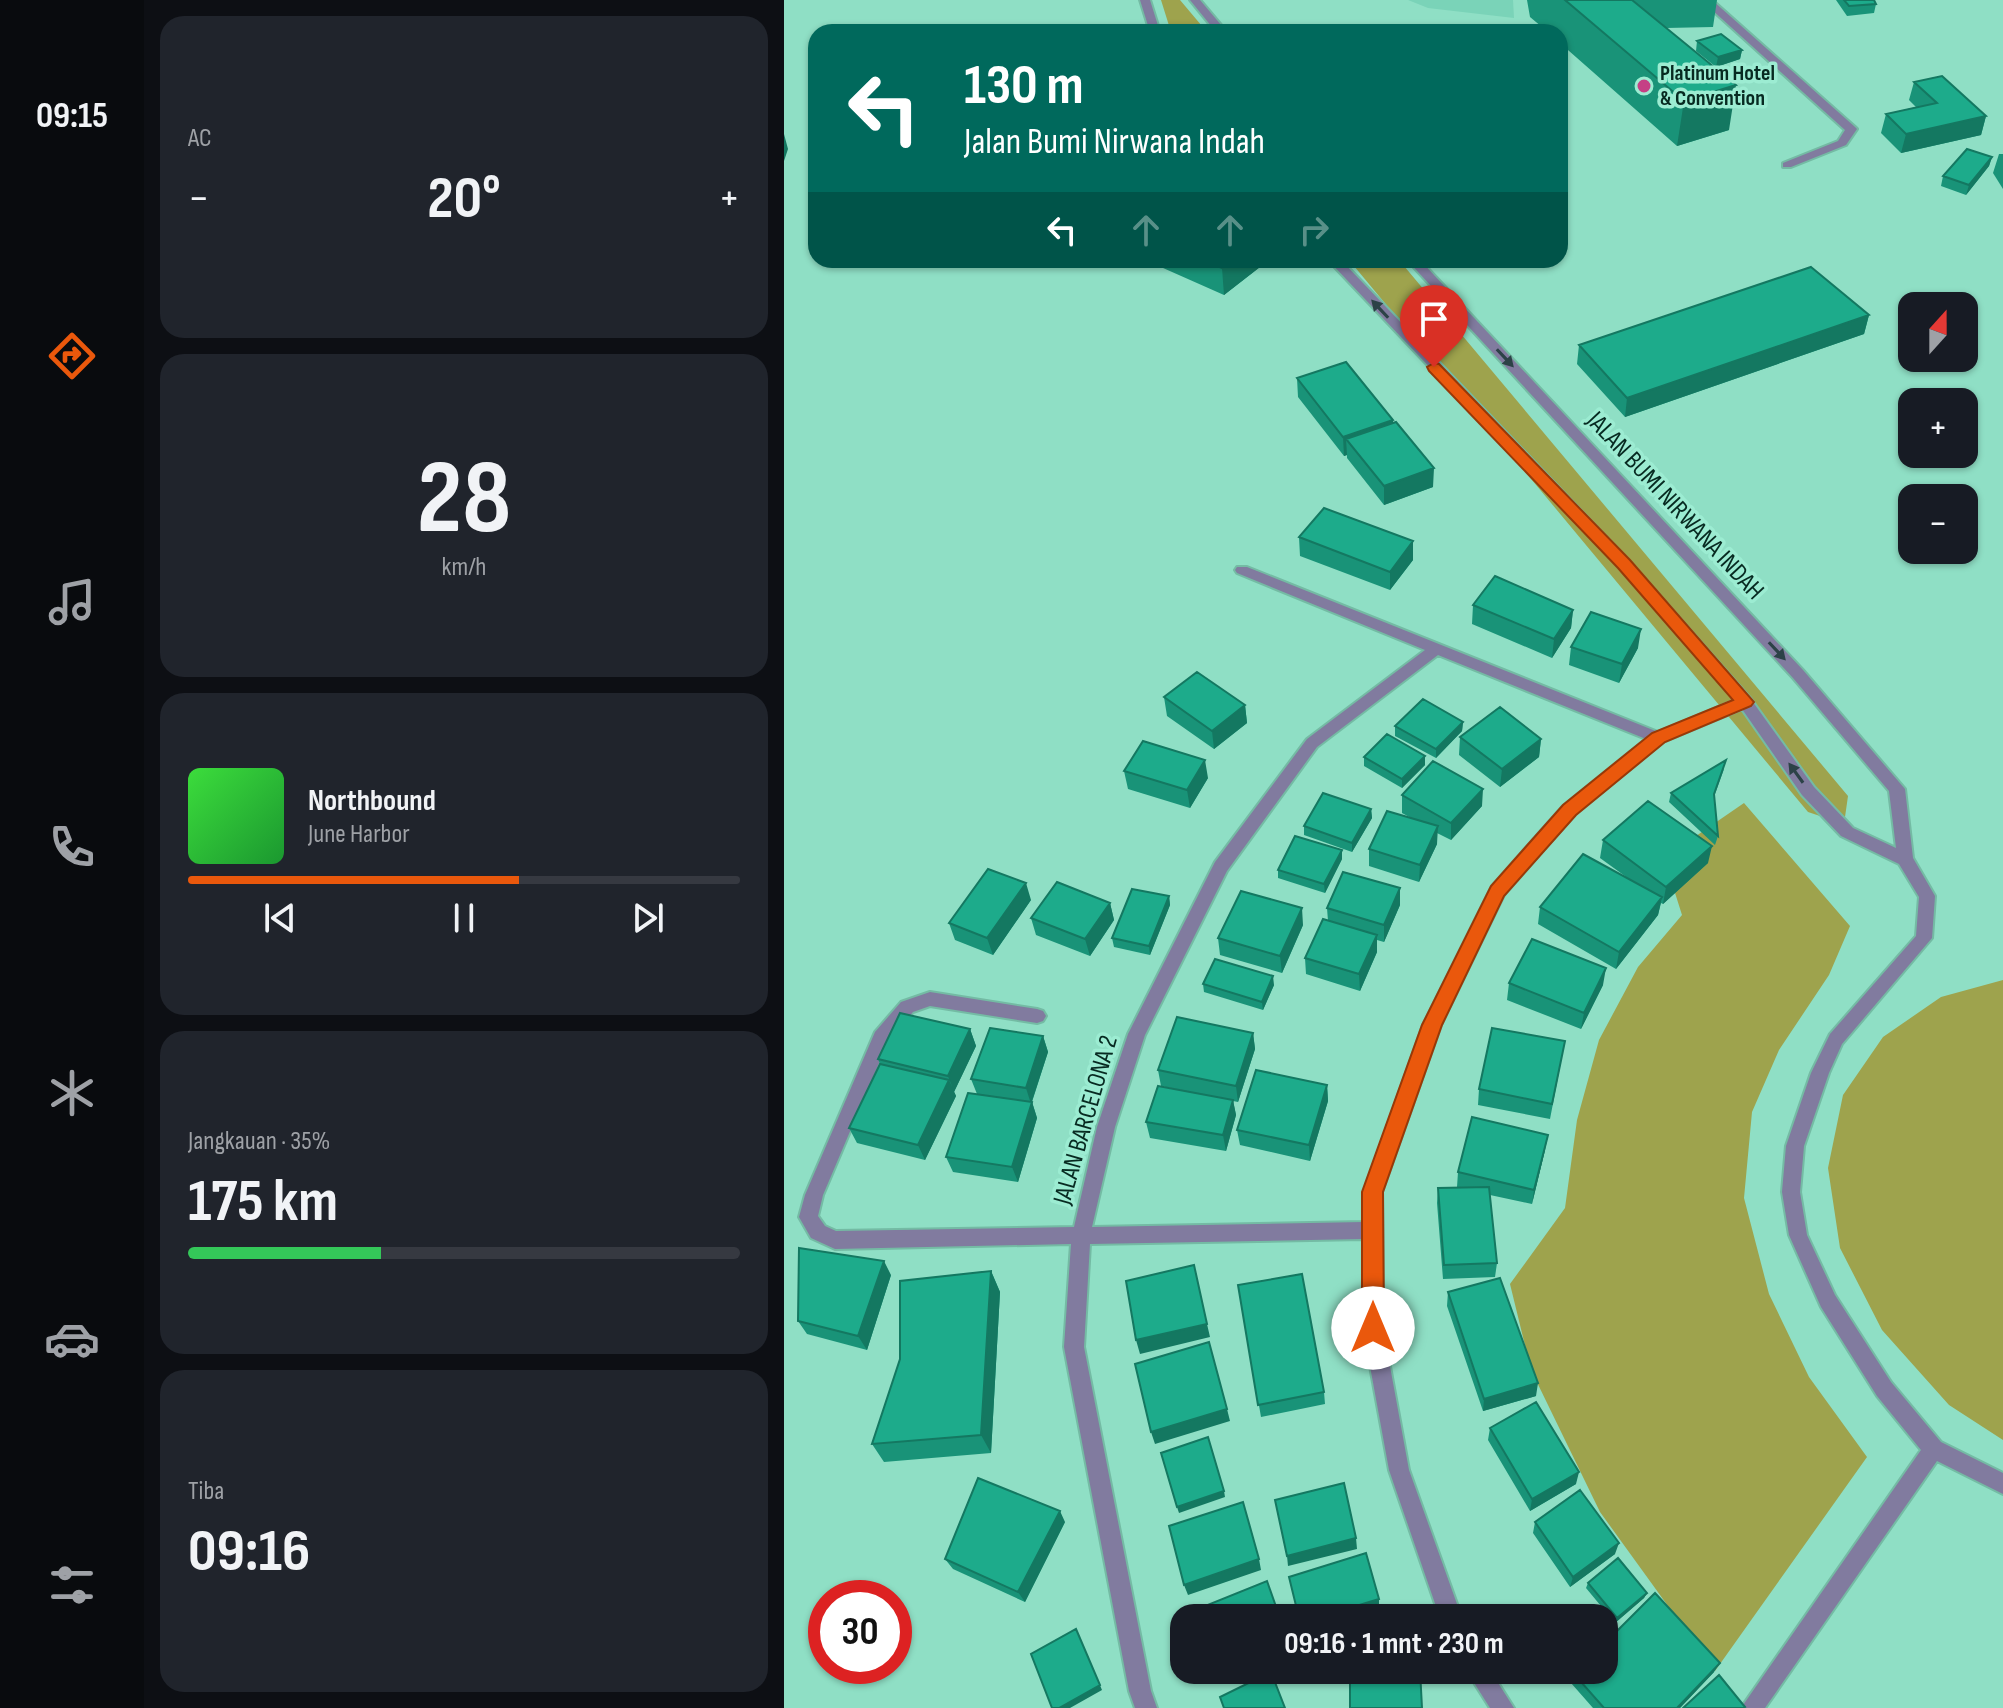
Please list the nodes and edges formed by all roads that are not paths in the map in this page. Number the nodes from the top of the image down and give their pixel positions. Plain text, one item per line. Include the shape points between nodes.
1 (1145, 0) edge
2 (1195, 0) edge
3 (1706, 0) edge
4 (1152, 24) edge
5 (1215, 24) edge
6 (1787, 165) dead end
7 (1342, 268) edge
8 (1420, 268) edge
9 (1242, 570) dead end
10 (1436, 649) junction
11 (1745, 702) junction
12 (1658, 738) junction
13 (1905, 859) junction
14 (1037, 1016) dead end
15 (1373, 1230) junction
16 (1081, 1236) junction
17 (1934, 1449) junction
18 (2003, 1484) edge
19 (1446, 1604) edge
20 (1487, 1684) edge
21 (1146, 1708) edge
22 (1503, 1708) edge
23 (1752, 1708) edge

1 - 4 street
2 - 5 street
3 - 6 street via 1851,129 1842,143
11 -> 7 street via 1624,564
8 -> 13 street, JALAN BUMI NIRWANA INDAH via 1788,662 1897,789
9 - 10 street
10 - 12 street
10 - 16 street, JALAN BARCELONA 2 via 1312,743 1221,867 1137,1034 1106,1127
11 - 12 street
13 -> 11 street via 1847,832 1808,791
12 - 15 street via 1569,810 1498,891 1432,1025 1373,1192
13 - 17 street via 1927,896 1924,938 1836,1039 1795,1146 1791,1192 1798,1235 1828,1301 1884,1389
14 - 16 street via 930,999 907,1007 881,1037 808,1217 818,1232 835,1240
15 - 16 street
15 - 19 street via 1373,1328 1399,1470
16 - 21 street, JALAN BARCELONA 2 via 1074,1347
17 - 18 street
17 - 23 street
20 - 22 street

